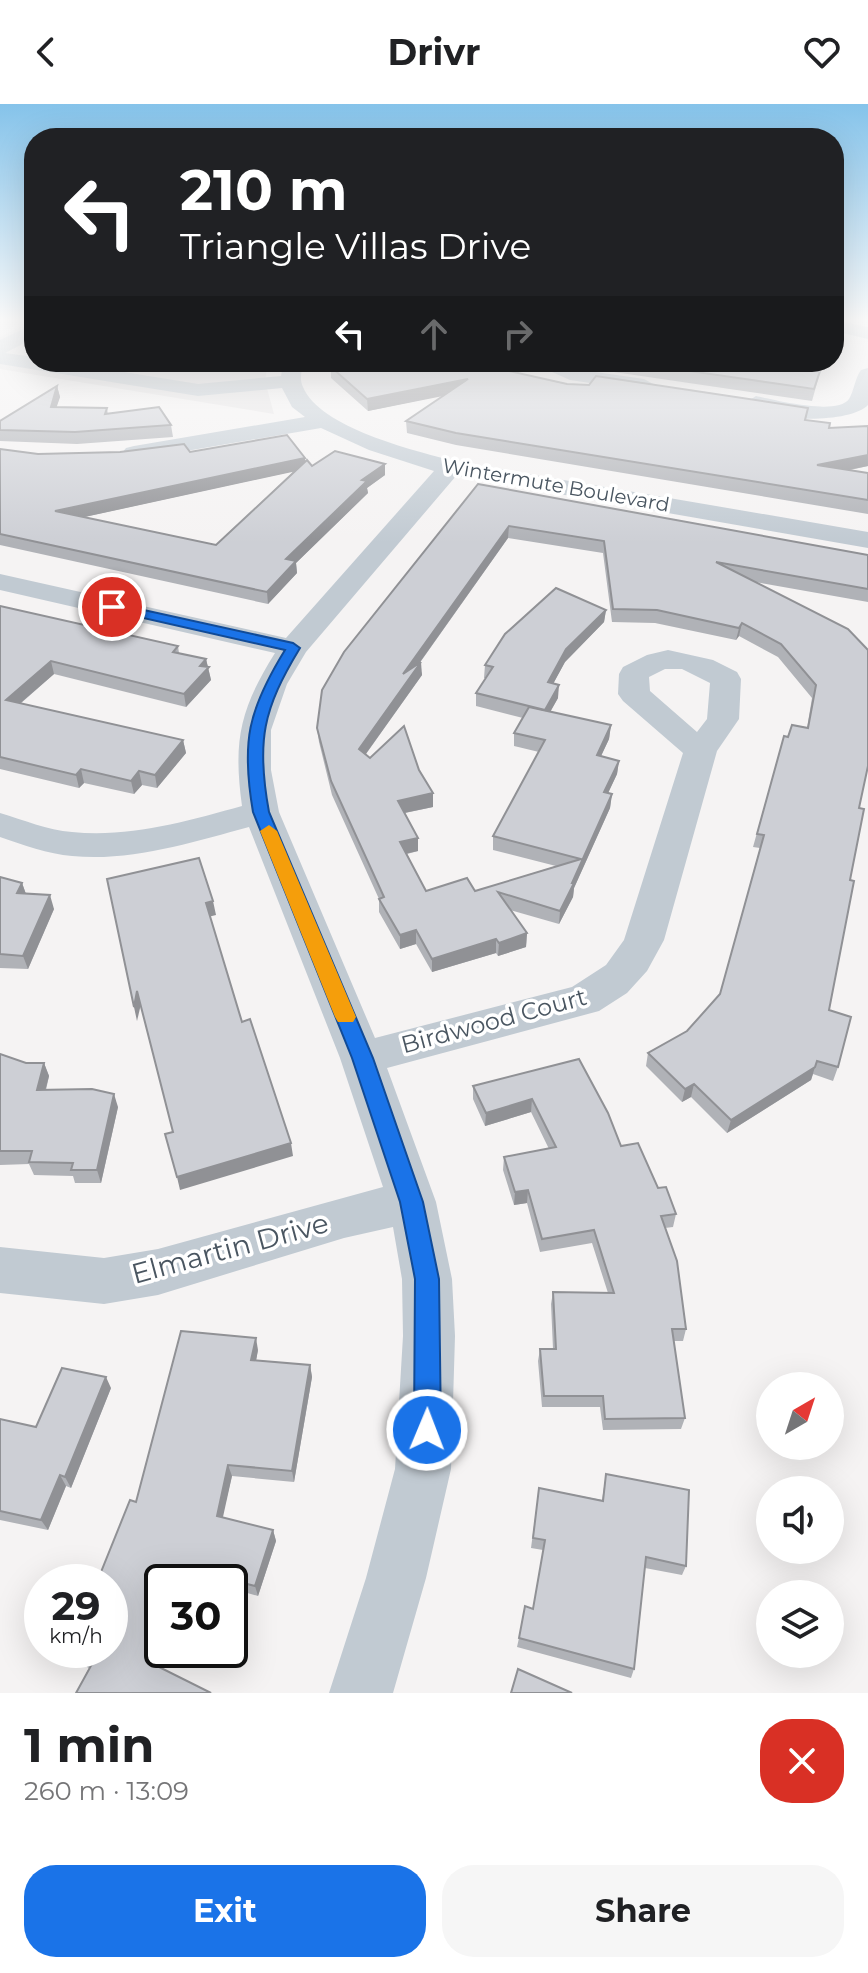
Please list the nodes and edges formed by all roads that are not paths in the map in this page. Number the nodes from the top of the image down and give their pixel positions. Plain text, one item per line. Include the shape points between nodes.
1 (298, 394) edge
2 (861, 394) edge
3 (740, 400) edge
4 (324, 421) junction
5 (111, 456) edge
6 (450, 468) junction
7 (868, 540) edge
8 (0, 582) edge
9 (293, 648) junction
10 (700, 751) dead end
11 (261, 812) junction
12 (0, 825) edge
13 (362, 1058) junction
14 (412, 1202) junction
15 (0, 1270) edge
16 (361, 1693) edge

1 - 4 street, Wintermute Boulevard
2 - 3 street via 858,404 843,412
4 - 5 street
4 - 6 street, Wintermute Boulevard via 370,443
6 - 7 street, Wintermute Boulevard
6 - 9 street
8 - 9 street
9 - 11 street via 271,684 255,730
10 - 13 street, Birdwood Court via 644,940 633,965 612,985 584,1000
11 - 12 street via 118,843 72,844
11 - 13 street
13 - 14 street
14 - 15 street, Elmartin Drive via 158,1272 104,1281
14 - 16 street via 427,1279 423,1469

